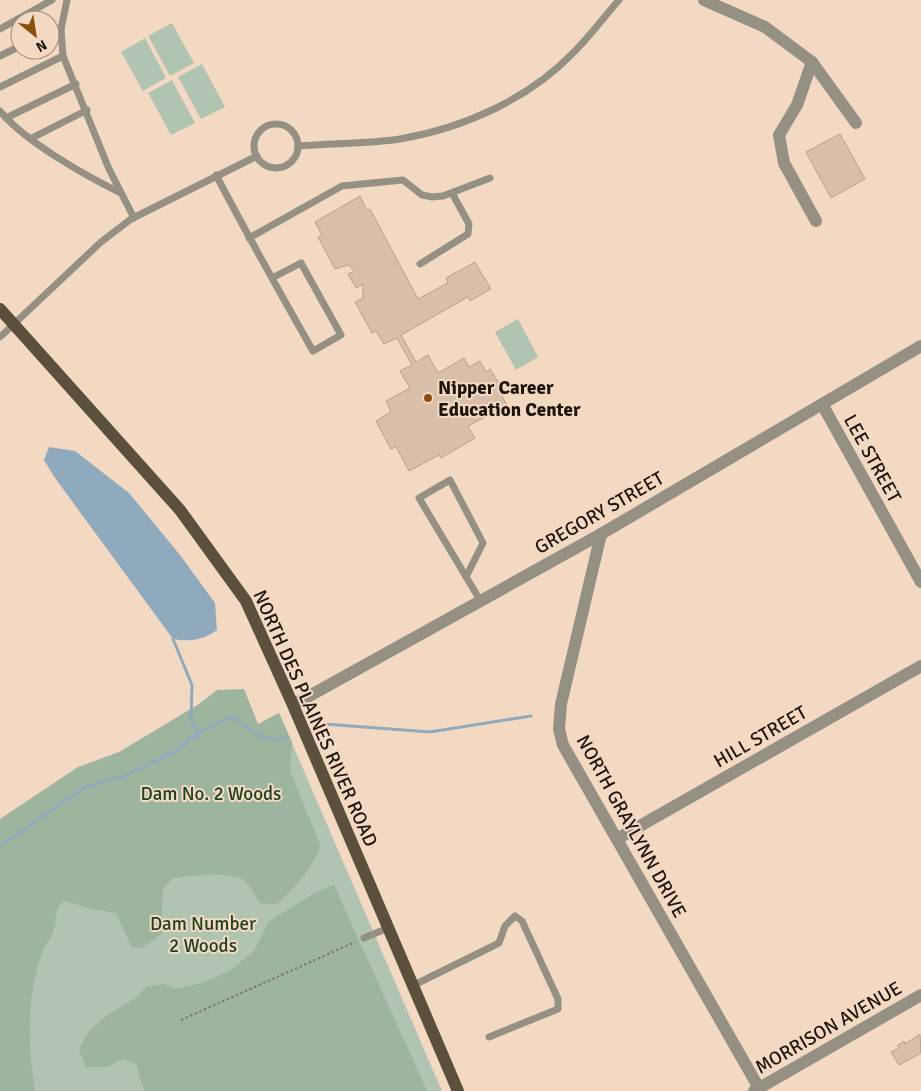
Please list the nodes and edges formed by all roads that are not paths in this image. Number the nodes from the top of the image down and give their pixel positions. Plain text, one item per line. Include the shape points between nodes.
1 (52, 0) edge
2 (66, 0) edge
3 (618, 0) edge
4 (704, 0) edge
5 (0, 29) edge
6 (62, 29) joint
7 (63, 56) junction
8 (812, 62) junction
9 (76, 84) junction
10 (0, 87) edge
11 (87, 110) junction
12 (0, 111) edge
13 (6, 118) junction
14 (856, 122) dead end
15 (32, 138) junction
16 (298, 146) junction
17 (257, 156) junction
18 (216, 175) junction
19 (490, 178) dead end
20 (121, 193) junction
21 (452, 194) junction
22 (134, 218) junction
23 (816, 222) dead end
24 (249, 238) junction
25 (420, 264) dead end
26 (272, 278) junction
27 (0, 309) edge
28 (14, 324) junction
29 (0, 337) edge
30 (921, 346) edge
31 (822, 404) junction
32 (601, 534) junction
33 (466, 577) junction
34 (921, 582) edge
35 (480, 600) junction
36 (921, 666) edge
37 (293, 705) junction
38 (617, 839) junction
39 (388, 928) junction
40 (364, 938) road end
41 (412, 986) junction
42 (921, 995) edge
43 (489, 1037) dead end
44 (756, 1090) edge
45 (458, 1091) edge

1 - 5 lane
2 - 6 lane
3 - 16 lane via 574,53 539,82 492,110 459,125 398,139
4 - 8 street via 765,26
6 - 7 lane
7 - 9 lane
7 - 10 lane
8 - 14 street
8 - 23 street via 797,104 779,135 784,163
9 - 11 lane
9 - 13 lane
11 - 15 lane
11 - 20 lane
12 - 13 lane
13 - 15 lane
15 - 20 lane via 85,176
16 - 17 lane via 293,159 281,167 267,166
16 - 17 lane via 293,132 274,124 257,136
17 - 18 lane
18 - 22 lane
18 - 24 lane
19 - 21 lane
20 - 22 lane
21 - 24 lane via 422,195 403,180 352,183
21 - 25 lane via 469,224 468,234
22 - 28 lane via 101,242
24 - 26 lane
26 - 26 lane via 302,263 341,335 313,351
27 - 28 main road, NORTH DES PLAINES RIVER ROAD
28 - 29 lane
28 - 37 main road, NORTH DES PLAINES RIVER ROAD via 180,510 246,601
30 - 31 street, GREGORY STREET
31 - 32 street, GREGORY STREET
31 - 34 street, LEE STREET
32 - 35 street, GREGORY STREET
32 - 38 street, NORTH GRAYLYNN DRIVE via 561,704 559,729 563,745
33 - 33 lane via 419,498 450,480 483,543
33 - 35 lane
35 - 37 street, GREGORY STREET
36 - 38 street, HILL STREET
37 - 39 main road, NORTH DES PLAINES RIVER ROAD
38 - 44 street, NORTH GRAYLYNN DRIVE
39 - 40 lane
39 - 41 main road, NORTH DES PLAINES RIVER ROAD
41 - 43 lane via 498,943 505,926 515,916 522,920 558,999 558,1009
41 - 45 main road, NORTH DES PLAINES RIVER ROAD
42 - 44 street, MORRISON AVENUE

